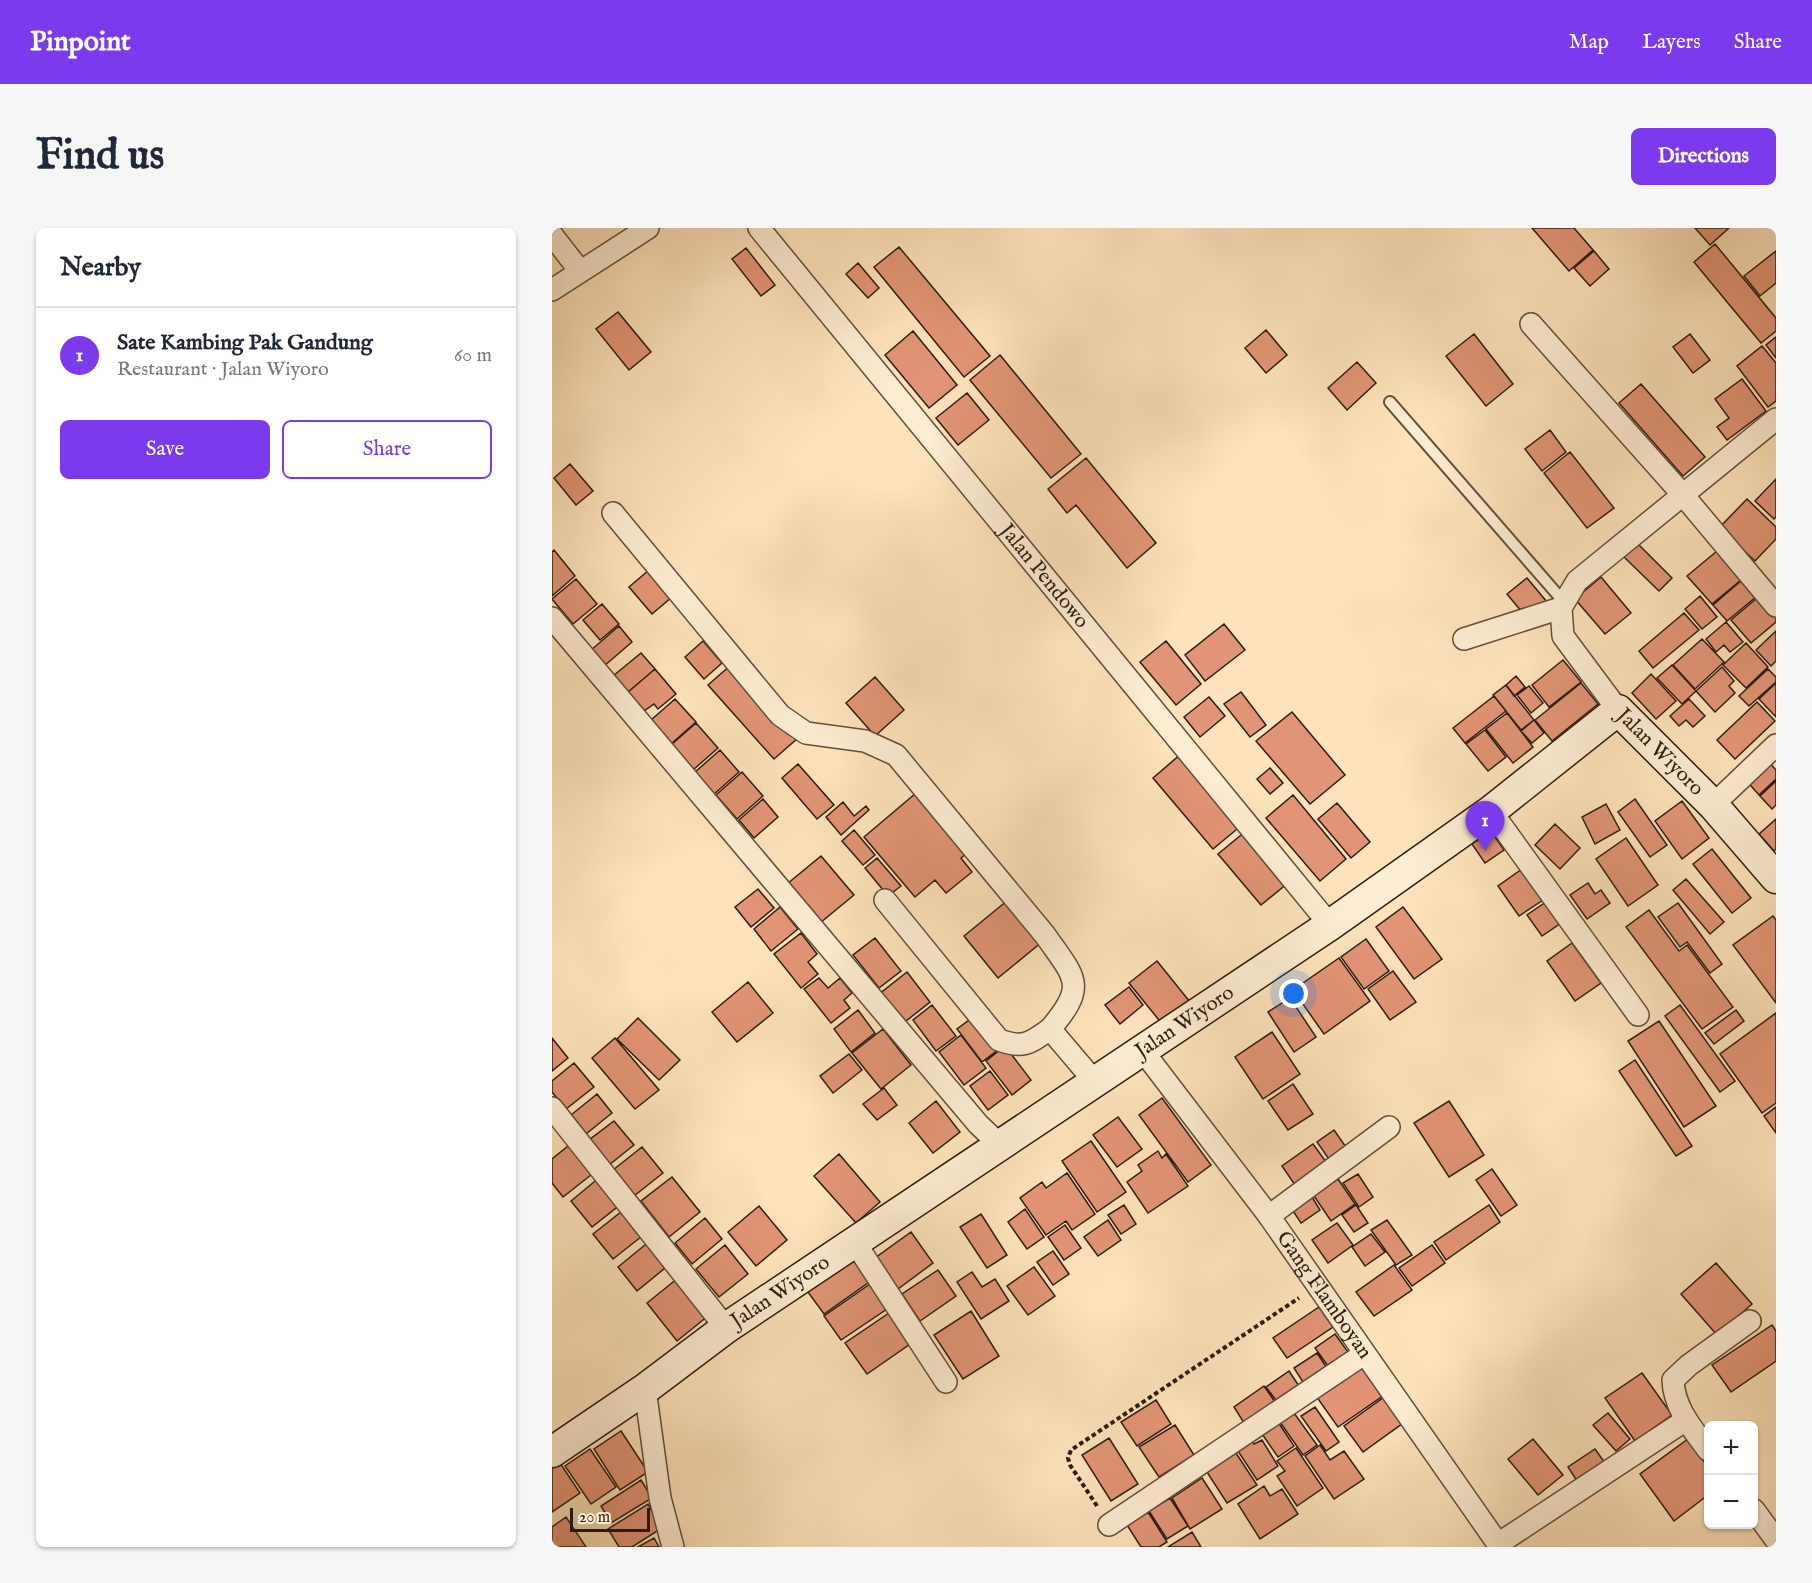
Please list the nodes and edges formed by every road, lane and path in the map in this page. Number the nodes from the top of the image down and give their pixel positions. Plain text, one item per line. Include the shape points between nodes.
1 (648, 228) edge
2 (759, 228) edge
3 (552, 235) edge
4 (580, 271) junction
5 (552, 290) edge
6 (1531, 324) dead end
7 (1390, 402) dead end
8 (1776, 419) edge
9 (1683, 495) junction
10 (613, 513) dead end
11 (1562, 605) junction
12 (1776, 606) edge
13 (552, 618) edge
14 (1464, 639) dead end
15 (1618, 710) junction
16 (1776, 745) edge
17 (1713, 805) junction
18 (1491, 811) junction
19 (1776, 878) edge
20 (885, 900) dead end
21 (1330, 925) junction
22 (1638, 1015) dead end
23 (1050, 1029) junction
24 (1143, 1051) junction
25 (1095, 1082) junction
26 (552, 1108) edge
27 (1389, 1127) dead end
28 (1000, 1145) junction
29 (1269, 1216) junction
30 (854, 1241) junction
31 (1318, 1286) junction
32 (1750, 1321) dead end
33 (726, 1328) junction
34 (1364, 1354) junction
35 (946, 1382) dead end
36 (645, 1389) junction
37 (1686, 1420) junction
38 (1704, 1445) edge
39 (552, 1452) edge
40 (1758, 1515) edge
41 (1109, 1525) joint
42 (1776, 1540) edge
43 (673, 1547) edge

1 - 4 street
2 - 21 street, Jalan Pendowo
3 - 4 street
4 - 5 street
6 - 9 street
7 - 11 lane
8 - 9 street
9 - 11 street via 1577,581
9 - 12 street
10 - 23 street via 780,715 806,733 865,741 896,754 1067,966 1074,980 1074,993 1068,1008
11 - 14 street
11 - 15 street via 1563,636
13 - 28 street via 978,1124
15 - 17 street, Jalan Wiyoro
15 - 18 street, Jalan Wiyoro
16 - 17 street
17 - 19 street, Jalan Wiyoro
18 - 21 street, Jalan Wiyoro
18 - 22 street
20 - 23 street via 999,1040 1016,1046 1030,1043
21 - 24 street, Jalan Wiyoro
23 - 25 street
24 - 25 street, Jalan Wiyoro
24 - 29 street, Gang Flamboyan
25 - 28 street, Jalan Wiyoro
26 - 33 street
27 - 29 street
28 - 30 street, Jalan Wiyoro
29 - 31 street, Gang Flamboyan
30 - 33 street, Jalan Wiyoro
30 - 35 street
31 - 34 street, Gang Flamboyan
31 - 41 path via 1071,1450 1070,1465
32 - 37 street via 1673,1380 1674,1396
33 - 36 street, Jalan Wiyoro
34 - 37 street, Gang Flamboyan via 1498,1544
34 - 41 street
36 - 39 street, Jalan Wiyoro
36 - 43 street via 660,1498
37 - 38 street
40 - 42 street

